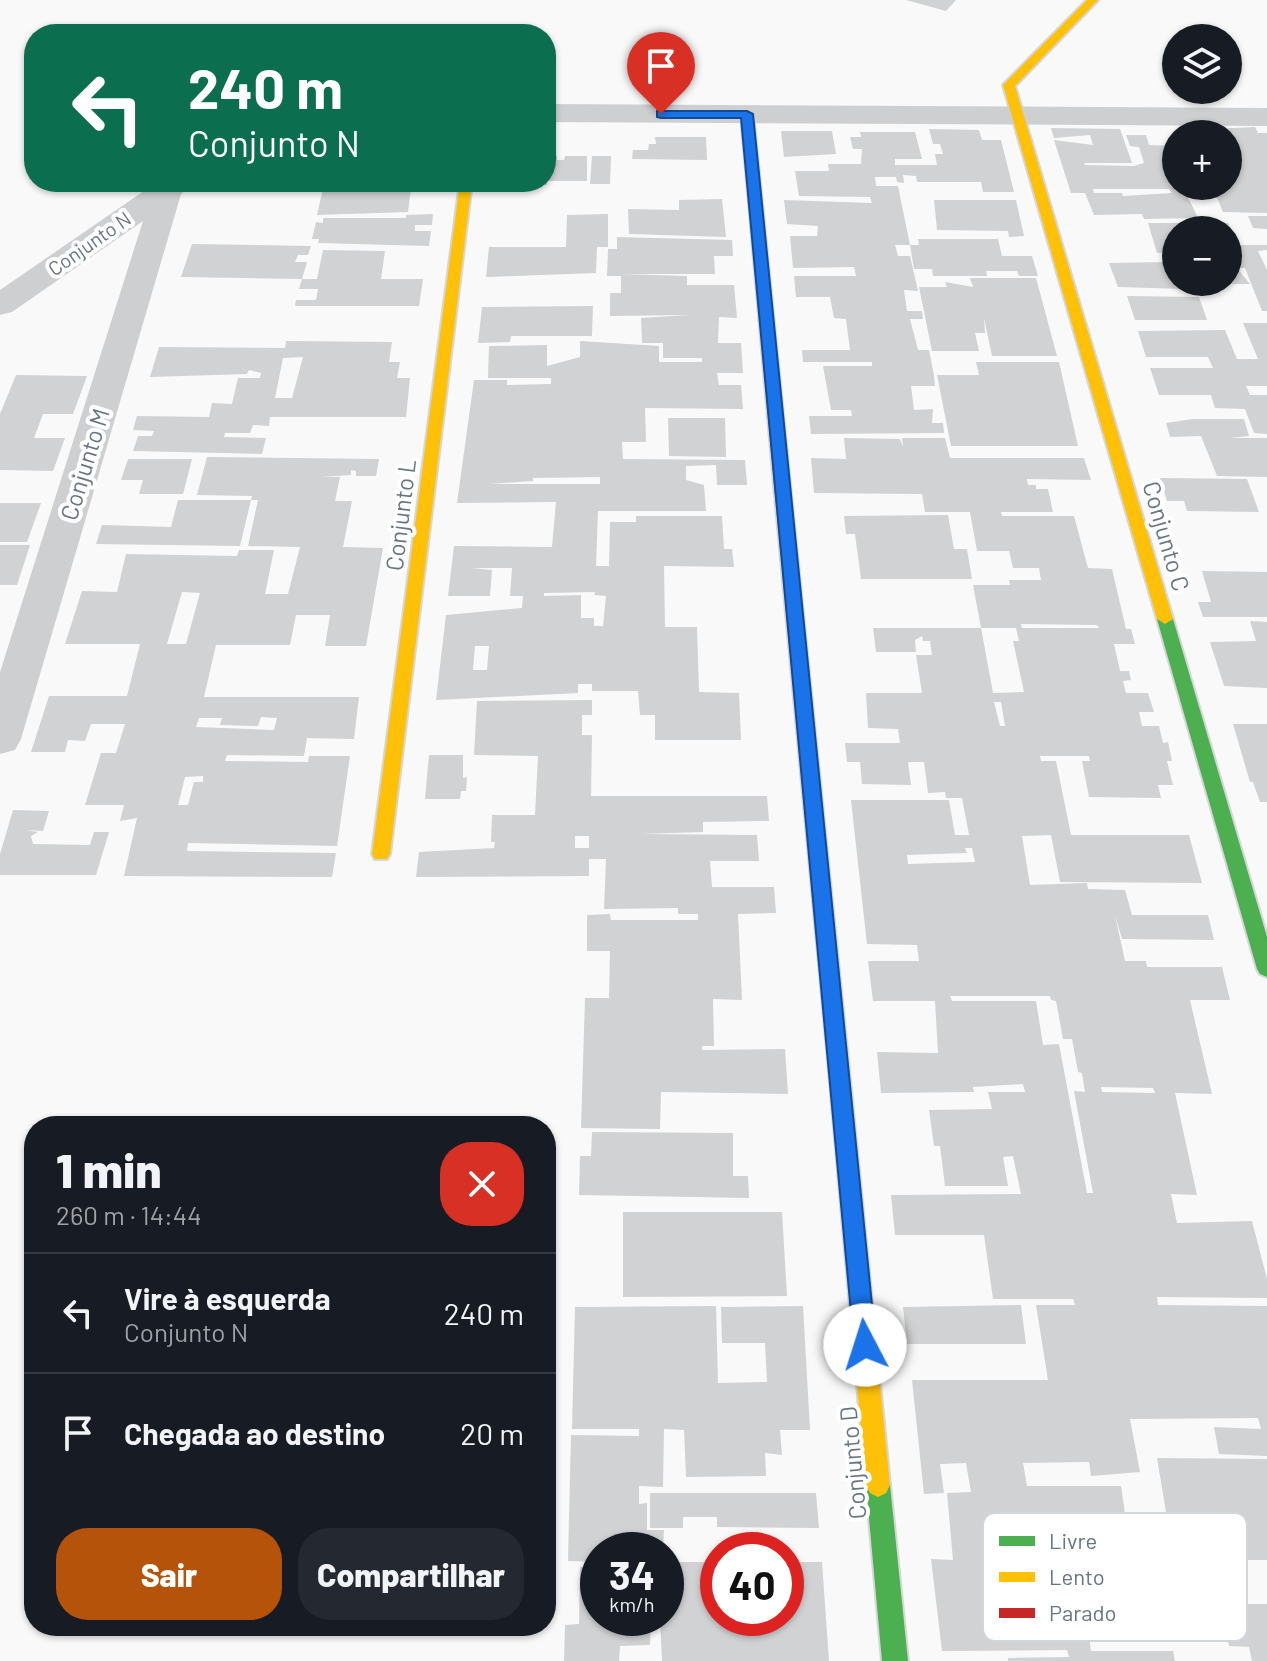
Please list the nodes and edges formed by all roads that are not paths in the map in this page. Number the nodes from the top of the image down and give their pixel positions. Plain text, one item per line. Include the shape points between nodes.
1 (1093, 0) edge
2 (556, 113) edge
3 (747, 114) junction
4 (1020, 116) junction
5 (1267, 117) edge
6 (164, 192) edge
7 (172, 192) edge
8 (465, 192) edge
9 (0, 305) edge
10 (0, 739) edge
11 (381, 854) dead end
12 (1267, 969) edge
13 (895, 1661) edge

1 - 4 street, Conjunto C via 1009,85
2 - 3 street
3 - 4 street
3 - 13 street, Conjunto D
4 - 5 street
4 - 12 street, Conjunto C
6 - 9 street, Conjunto N
7 - 10 street, Conjunto M
8 - 11 street, Conjunto L

